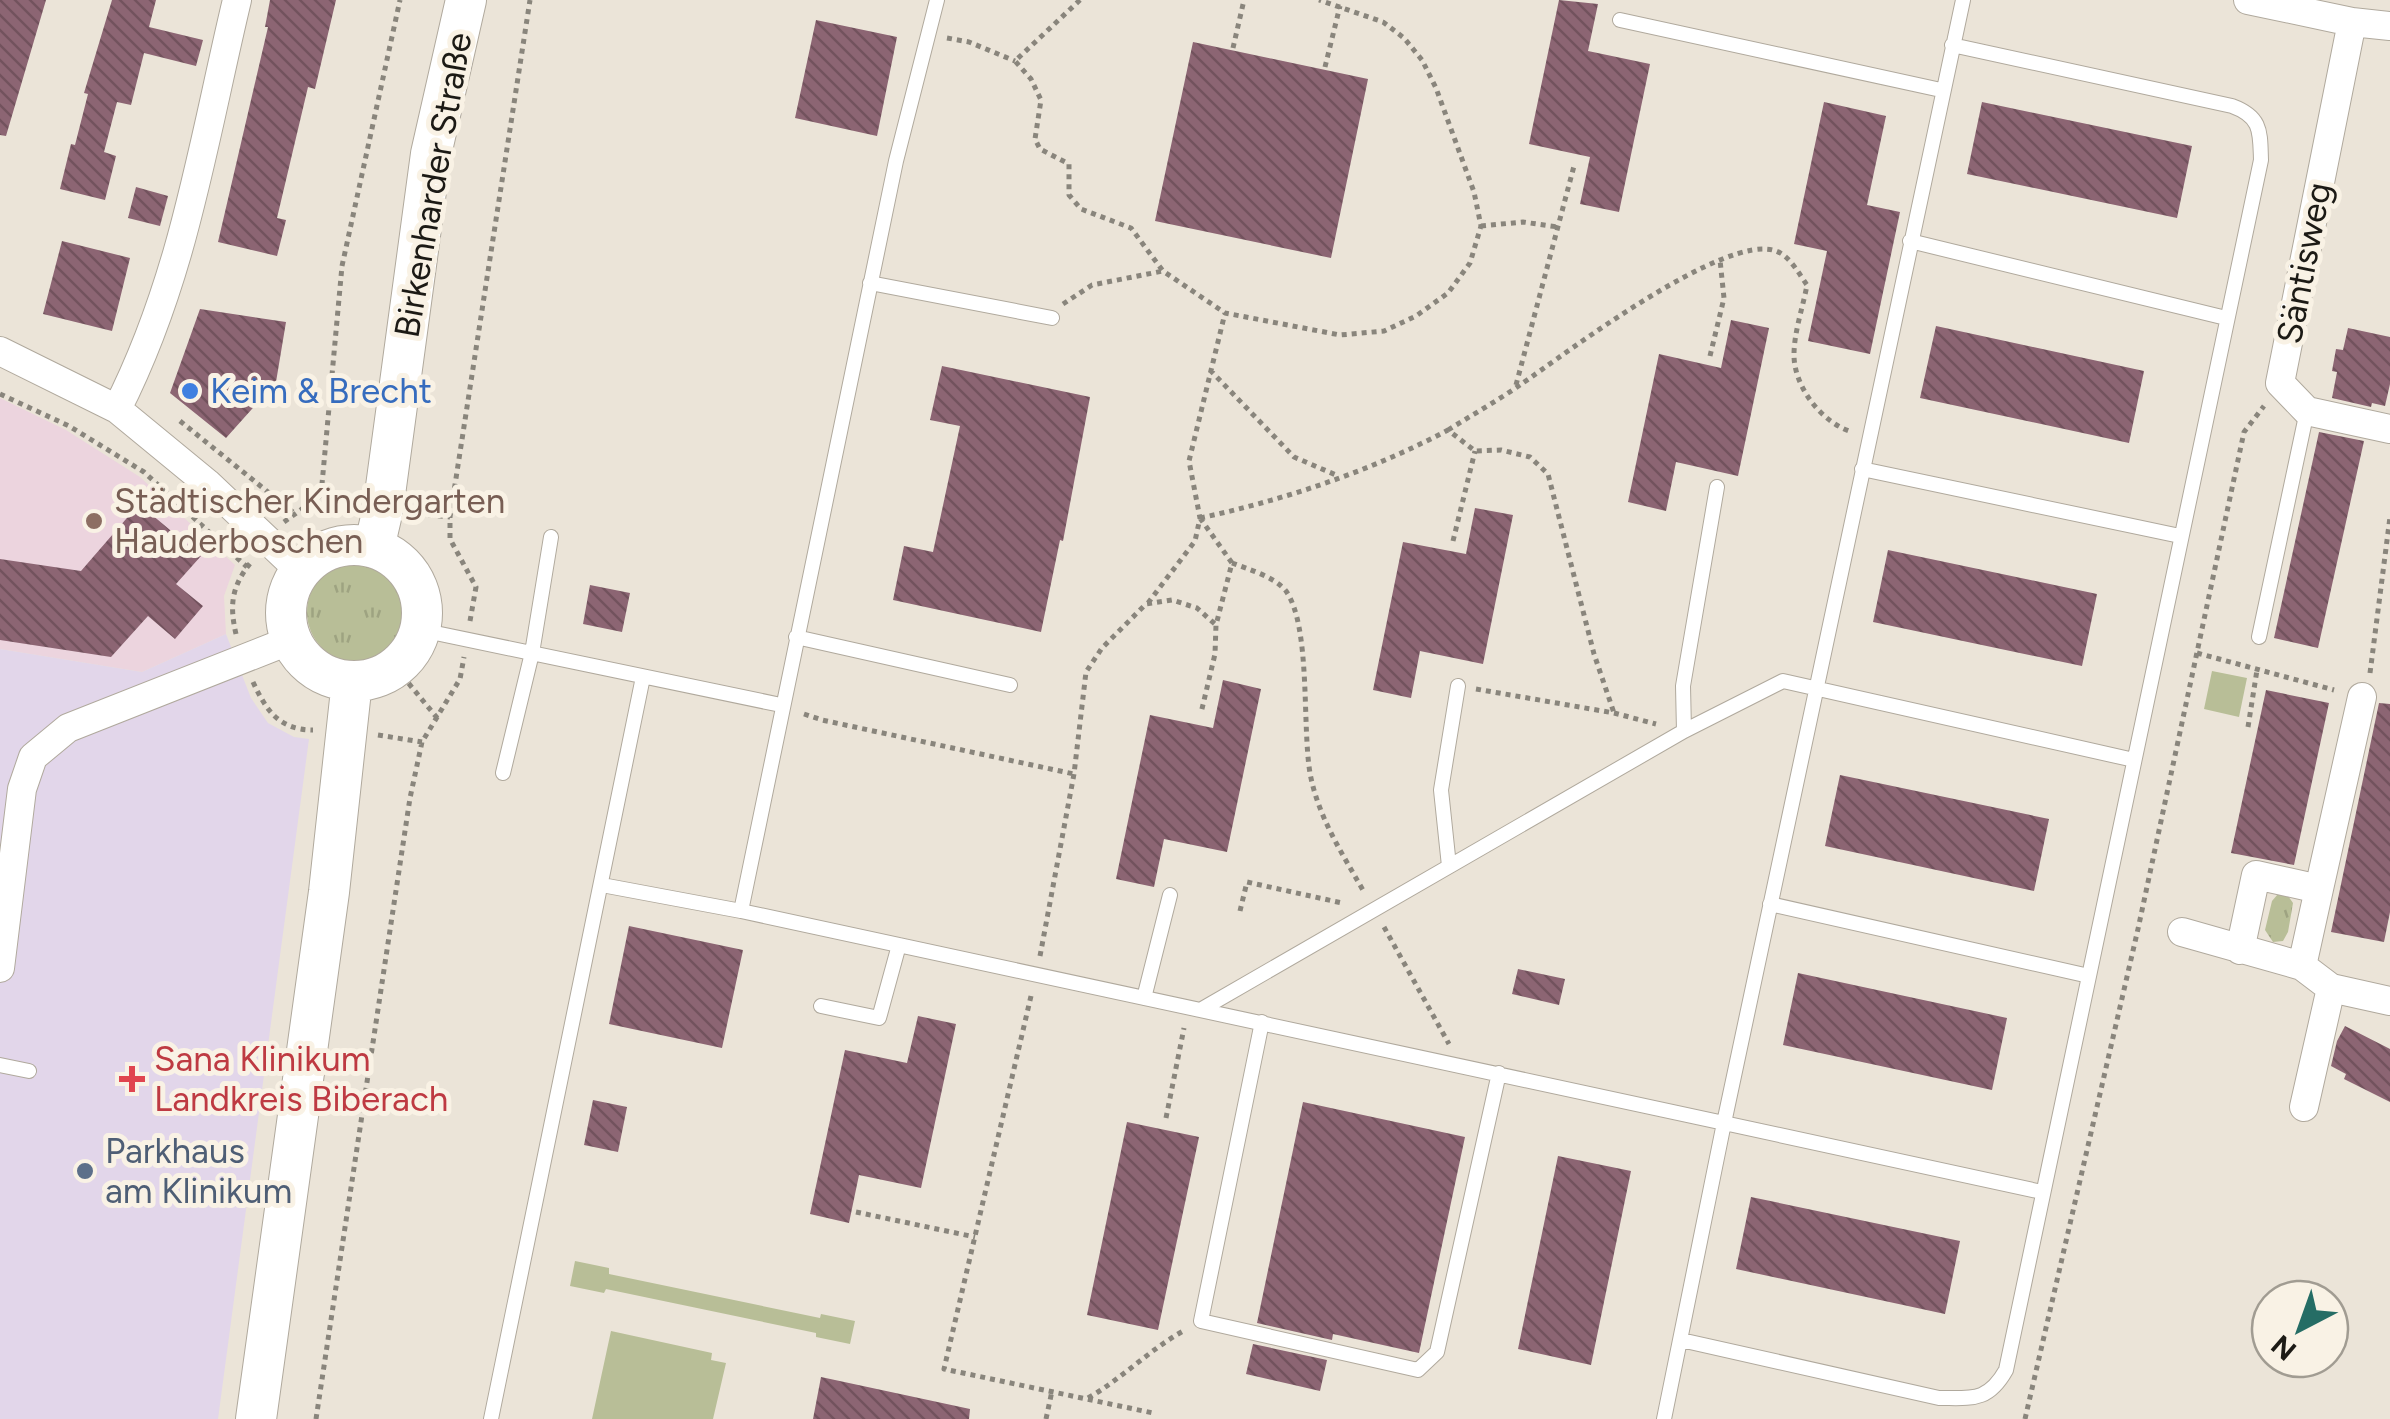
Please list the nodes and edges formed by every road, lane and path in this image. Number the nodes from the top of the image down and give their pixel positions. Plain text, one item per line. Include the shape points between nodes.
1 (237, 0) edge
2 (400, 0) edge
3 (466, 0) edge
4 (530, 0) edge
5 (937, 0) edge
6 (1080, 0) edge
7 (1244, 0) edge
8 (1319, 0) edge
9 (1962, 0) edge
10 (2248, 0) edge
11 (1340, 6) junction
12 (1620, 20) dead end
13 (2352, 22) junction
14 (2390, 26) edge
15 (929, 36) junction
16 (1952, 45) junction
17 (1234, 48) dead end
18 (1015, 61) junction
19 (1325, 67) dead end
20 (1941, 90) junction
21 (1574, 166) dead end
22 (1481, 226) junction
23 (1558, 227) junction
24 (1910, 242) junction
25 (1720, 260) junction
26 (1164, 271) junction
27 (870, 282) junction
28 (1225, 313) junction
29 (1052, 318) joint
30 (2226, 318) junction
31 (0, 351) edge
32 (1710, 356) dead end
33 (1210, 370) junction
34 (2280, 383) junction
35 (1515, 388) junction
36 (0, 394) edge
37 (116, 409) junction
38 (2307, 411) junction
39 (2390, 429) edge
40 (1448, 430) junction
41 (1869, 438) junction
42 (1475, 450) junction
43 (1862, 469) junction
44 (1338, 476) junction
45 (1717, 487) dead end
46 (320, 494) junction
47 (2390, 517) edge
48 (450, 518) junction
49 (1200, 518) junction
50 (379, 529) junction
51 (2180, 536) junction
52 (551, 537) dead end
53 (268, 541) junction
54 (1453, 541) dead end
55 (1232, 563) junction
56 (247, 567) junction
57 (300, 571) junction
58 (1146, 604) junction
59 (1216, 625) junction
60 (420, 630) junction
61 (796, 637) junction
62 (2259, 637) dead end
63 (467, 638) junction
64 (291, 640) junction
65 (532, 653) junction
66 (2197, 653) junction
67 (243, 660) junction
68 (396, 668) junction
69 (2257, 670) junction
70 (643, 677) junction
71 (352, 682) junction
72 (1010, 686) dead end
73 (1458, 686) joint
74 (2366, 686) junction
75 (1817, 687) junction
76 (781, 705) junction
77 (1201, 713) dead end
78 (1614, 713) junction
79 (438, 719) junction
80 (2248, 727) dead end
81 (347, 730) junction
82 (1684, 731) junction
83 (422, 742) junction
84 (2134, 760) junction
85 (503, 773) dead end
86 (1074, 774) junction
87 (9, 826) edge
88 (1449, 866) junction
89 (602, 886) junction
90 (2319, 889) junction
91 (1170, 896) dead end
92 (1770, 904) junction
93 (1374, 910) junction
94 (741, 911) junction
95 (1240, 911) dead end
96 (2140, 920) junction
97 (2152, 924) dead end
98 (2182, 932) dead end
99 (899, 946) junction
100 (2240, 950) junction
101 (2302, 966) junction
102 (0, 968) edge
103 (1036, 974) junction
104 (2089, 976) junction
105 (2331, 988) junction
106 (1144, 998) junction
107 (2390, 1001) edge
108 (820, 1006) dead end
109 (1195, 1008) junction
110 (1262, 1022) junction
111 (1450, 1062) junction
112 (0, 1066) edge
113 (29, 1071) dead end
114 (1500, 1073) junction
115 (2304, 1107) dead end
116 (1166, 1118) dead end
117 (1724, 1123) junction
118 (2042, 1192) junction
119 (856, 1212) dead end
120 (975, 1237) junction
121 (1201, 1322) junction
122 (1682, 1340) junction
123 (1052, 1392) junction
124 (1087, 1399) junction
125 (1153, 1413) dead end
126 (256, 1419) edge
127 (316, 1419) edge
128 (491, 1419) edge
129 (1046, 1419) edge
130 (1664, 1419) edge
131 (2025, 1419) edge

1 - 37 street via 182,244 145,352
2 - 46 path via 342,266
3 - 50 main road, Birkenharder Straße via 431,154
4 - 48 path
5 - 15 lane
6 - 18 path
7 - 17 path
8 - 11 path
9 - 16 lane
10 - 13 street
11 - 19 path
11 - 22 path via 1382,22 1422,60 1448,118
12 - 20 lane
13 - 14 street
13 - 34 street, Säntisweg
15 - 18 path via 968,42
15 - 27 lane
16 - 20 lane
16 - 30 lane via 2249,112 2260,131 2261,160
18 - 26 path via 1040,100 1040,149 1069,164 1068,196 1081,209 1131,228
20 - 24 lane
21 - 23 path
22 - 23 path
22 - 28 path via 1470,263 1448,293 1384,331 1340,334
23 - 35 path
24 - 30 lane
24 - 41 lane
25 - 32 path via 1724,298
25 - 35 path via 1624,313
25 - 41 path via 1752,249 1776,251 1792,264 1808,285 1794,357 1804,390 1823,416
26 - 28 path
26 - 29 path via 1092,286 1060,305
27 - 29 lane
27 - 61 lane
28 - 33 path
30 - 51 lane
31 - 37 street
33 - 44 path via 1294,457
33 - 49 path via 1189,461
34 - 38 street, Säntisweg
34 - 66 path via 2244,432
35 - 40 path
36 - 56 path via 144,472
37 - 53 street
38 - 39 street
38 - 62 lane
40 - 42 path
40 - 44 path
41 - 43 lane
42 - 54 path
42 - 78 path via 1530,457 1548,474
43 - 51 lane
43 - 75 lane
44 - 49 path via 1257,506
45 - 82 lane via 1683,686
46 - 50 path
46 - 53 path
47 - 74 path
48 - 50 path
48 - 63 path via 450,539 476,587
49 - 55 path
49 - 58 path via 1195,542
50 - 57 main road via 315,557
50 - 60 main road via 418,589
51 - 84 lane
52 - 65 lane
53 - 56 path
53 - 57 street
55 - 59 path
55 - 93 path via 1285,590 1299,624 1311,776 1324,821
56 - 67 path via 232,593
57 - 64 main road via 286,604
58 - 59 path via 1172,600 1197,608
58 - 86 path via 1086,672
59 - 77 path
60 - 63 lane
60 - 68 main road
61 - 72 lane
61 - 76 lane
63 - 65 lane
63 - 79 path via 460,679
64 - 67 street
64 - 71 main road via 316,670
65 - 70 lane
65 - 85 lane
66 - 69 path
66 - 96 path
67 - 81 path via 272,717 298,730
67 - 87 street via 68,728 33,757
68 - 71 main road
68 - 79 path
69 - 74 path
69 - 80 path
70 - 76 lane
70 - 89 lane
71 - 81 main road
73 - 78 path
73 - 88 lane via 1442,790
74 - 90 street
75 - 82 lane via 1783,681
75 - 84 lane
75 - 92 lane
76 - 86 path via 822,720
76 - 94 lane
78 - 82 path
79 - 83 path
81 - 83 path
81 - 126 main road
82 - 88 lane
83 - 127 path
84 - 104 lane
86 - 103 path
87 - 102 street
88 - 93 lane
89 - 94 lane
89 - 128 lane
90 - 100 street via 2256,875
90 - 101 street
91 - 106 lane
92 - 104 lane
92 - 117 lane
93 - 95 path via 1247,882
93 - 109 lane
93 - 111 path via 1448,1041
94 - 99 lane
96 - 97 path
96 - 131 path
98 - 100 street
99 - 103 lane
99 - 108 lane via 879,1018
100 - 101 street
101 - 105 street
103 - 106 lane
103 - 120 path
104 - 118 lane
105 - 107 street
105 - 115 street
106 - 109 lane
109 - 110 lane
109 - 116 path
110 - 111 lane
110 - 121 lane
111 - 114 lane
112 - 113 lane
114 - 117 lane
114 - 121 lane via 1437,1352 1418,1370
117 - 118 lane
117 - 122 lane
118 - 122 lane via 2006,1370 1996,1387 1976,1398 1939,1398
119 - 120 path
120 - 123 path via 944,1370
121 - 124 path via 1159,1344
122 - 130 lane
123 - 124 path
123 - 129 path
124 - 125 path

